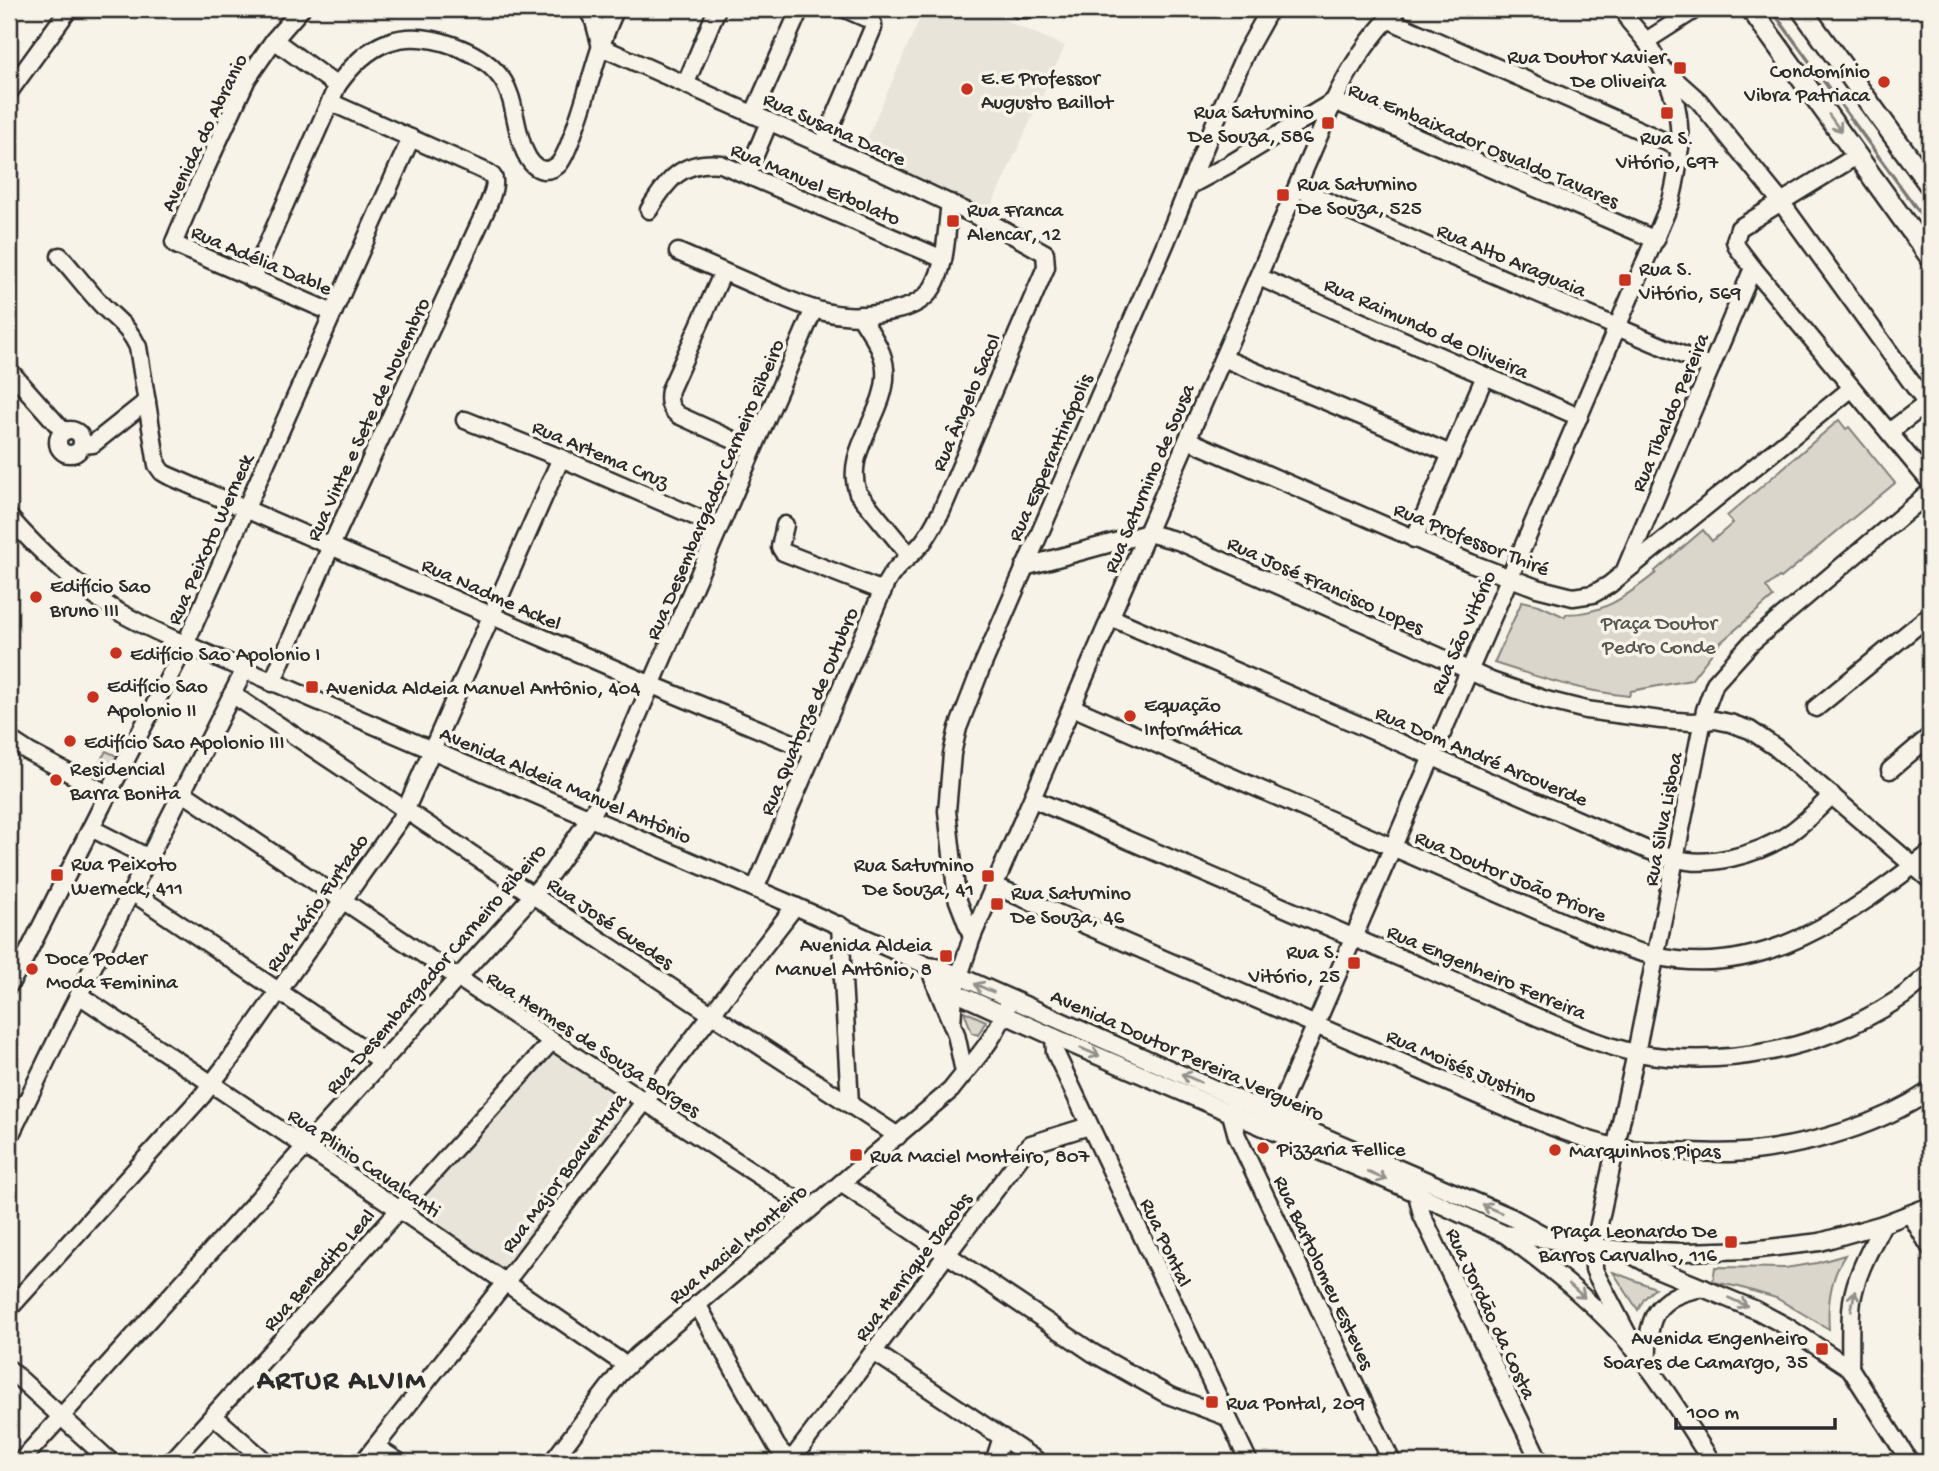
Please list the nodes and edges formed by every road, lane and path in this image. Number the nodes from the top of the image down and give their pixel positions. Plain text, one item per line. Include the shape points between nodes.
1 (69, 9) edge
2 (301, 9) edge
3 (587, 9) edge
4 (616, 9) edge
5 (717, 9) edge
6 (800, 9) edge
7 (845, 9) edge
8 (1019, 9) edge
9 (1032, 9) edge
10 (1270, 9) edge
11 (1610, 9) edge
12 (1696, 9) edge
13 (1751, 9) edge
14 (1801, 9) edge
15 (1392, 14) edge
16 (1627, 15) edge
17 (274, 40) junction
18 (1646, 41) junction
19 (601, 47) junction
20 (1662, 68) junction
21 (686, 83) junction
22 (337, 86) junction
23 (9, 92) edge
24 (1334, 101) junction
25 (330, 102) junction
26 (753, 115) junction
27 (769, 121) junction
28 (411, 138) junction
29 (824, 145) junction
30 (1680, 148) junction
31 (1858, 155) junction
32 (747, 174) junction
33 (1189, 186) junction
34 (1930, 186) edge
35 (1297, 188) junction
36 (1781, 202) junction
37 (950, 203) junction
38 (649, 210) dead end
39 (1656, 240) junction
40 (175, 243) joint
41 (678, 252) dead end
42 (60, 256) dead end
43 (1046, 257) joint
44 (1930, 257) edge
45 (943, 259) junction
46 (1753, 268) junction
47 (723, 272) junction
48 (1259, 277) junction
49 (252, 279) junction
50 (814, 309) junction
51 (333, 313) junction
52 (860, 315) junction
53 (1618, 327) junction
54 (1223, 358) junction
55 (1711, 367) junction
56 (9, 370) edge
57 (1485, 376) junction
58 (1852, 388) junction
59 (147, 401) junction
60 (1928, 402) edge
61 (1579, 417) junction
62 (466, 419) dead end
63 (1889, 432) junction
64 (1188, 440) junction
65 (753, 449) junction
66 (1451, 454) junction
67 (561, 458) junction
68 (1930, 483) edge
69 (245, 509) junction
70 (9, 517) edge
71 (785, 525) dead end
72 (719, 527) junction
73 (1148, 533) junction
74 (1414, 539) junction
75 (331, 546) junction
76 (909, 555) junction
77 (1024, 567) junction
78 (1624, 572) junction
79 (1509, 579) junction
80 (883, 591) junction
81 (1930, 614) edge
82 (492, 616) junction
83 (1110, 617) junction
84 (186, 644) junction
85 (244, 671) junction
86 (1468, 671) junction
87 (272, 683) junction
88 (652, 685) junction
89 (232, 694) junction
90 (1072, 707) junction
91 (1815, 708) dead end
92 (1703, 721) junction
93 (1930, 736) edge
94 (9, 739) edge
95 (433, 750) junction
96 (814, 752) junction
97 (1431, 756) junction
98 (1890, 770) dead end
99 (182, 792) junction
100 (108, 794) junction
101 (1832, 795) junction
102 (1033, 799) junction
103 (406, 810) junction
104 (590, 818) junction
105 (90, 828) junction
106 (1392, 847) junction
107 (1930, 853) edge
108 (149, 858) junction
109 (1675, 858) junction
110 (1914, 866) junction
111 (1930, 880) edge
112 (995, 886) junction
113 (755, 888) junction
114 (132, 892) junction
115 (533, 895) junction
116 (343, 901) junction
117 (795, 906) junction
118 (840, 925) junction
119 (1353, 936) junction
120 (972, 937) junction
121 (1656, 956) junction
122 (931, 972) junction
123 (1930, 973) edge
124 (458, 978) junction
125 (956, 984) junction
126 (9, 985) edge
127 (279, 992) junction
128 (79, 995) junction
129 (1007, 1007) junction
130 (711, 1014) junction
131 (1315, 1025) junction
132 (954, 1030) junction
133 (1054, 1037) junction
134 (992, 1039) junction
135 (552, 1041) junction
136 (1636, 1053) junction
137 (382, 1061) junction
138 (964, 1072) junction
139 (211, 1084) junction
140 (1930, 1091) edge
141 (643, 1101) junction
142 (850, 1104) junction
143 (1233, 1106) junction
144 (1273, 1123) junction
145 (1089, 1126) junction
146 (898, 1136) junction
147 (9, 1138) edge
148 (305, 1147) junction
149 (1616, 1147) junction
150 (841, 1183) junction
151 (1419, 1186) junction
152 (1930, 1206) edge
153 (810, 1209) junction
154 (400, 1210) junction
155 (1910, 1214) junction
156 (1883, 1224) junction
157 (1504, 1234) junction
158 (1840, 1236) junction
159 (1553, 1240) junction
160 (1594, 1247) junction
161 (1930, 1247) edge
162 (1623, 1250) junction
163 (1685, 1252) junction
164 (946, 1254) junction
165 (1865, 1261) junction
166 (1675, 1276) junction
167 (505, 1282) junction
168 (1704, 1288) junction
169 (697, 1304) junction
170 (9, 1309) edge
171 (874, 1352) junction
172 (1637, 1352) junction
173 (627, 1366) junction
174 (1648, 1367) junction
175 (1850, 1368) junction
176 (9, 1369) edge
177 (214, 1416) junction
178 (60, 1417) junction
179 (1227, 1417) junction
180 (1002, 1437) junction
181 (376, 1447) junction
182 (20, 1462) edge
183 (111, 1462) edge
184 (171, 1462) edge
185 (266, 1462) edge
186 (363, 1462) edge
187 (399, 1462) edge
188 (552, 1462) edge
189 (792, 1462) edge
190 (994, 1462) edge
191 (1039, 1462) edge
192 (1249, 1462) edge
193 (1392, 1462) edge
194 (1540, 1462) edge
195 (1712, 1462) edge
196 (1910, 1462) edge

1 - 23 street
2 - 17 street, Avenida do Abranio
3 - 19 street
4 - 19 street
5 - 21 street
6 - 26 street
7 - 29 street via 870,20 873,28
8 - 9 street
10 - 33 street, Rua Esperantinópolis via 1246,52
11 - 16 street
12 - 18 street
13 -> 31 main road
14 - 34 main road
15 - 24 street, Rua Saturnino de Sousa via 1357,57
15 - 30 street
16 - 18 street
17 - 22 street
17 - 40 street, Avenida do Abranio via 247,79
18 - 20 street
19 - 21 street, Rua Susana Dacre
19 - 22 street via 564,155 545,170 526,155 505,83 479,57 463,49 420,37 400,38 364,55
20 - 30 street via 1675,103
20 - 36 street via 1699,101
21 - 26 street, Rua Susana Dacre
22 - 25 street
24 - 33 street, Rua Embaixador Osvaldo Tavares
24 - 35 street, Rua Saturnino de Sousa
24 - 39 street, Rua Embaixador Osvaldo Tavares
25 - 28 street
25 - 49 street
26 - 27 street, Rua Susana Dacre
27 - 29 street, Rua Susana Dacre
27 - 32 street
28 - 51 street, Rua Peixoto Werneck
28 - 75 street, Rua Vinte e Sete de Novembro via 489,173 494,177 494,190
29 - 37 street, Rua Susana Dacre
30 - 39 street, Rua São Vitório via 1671,201
31 - 36 street
31 - 44 main road
32 - 38 street, Rua Manuel Erbolato via 706,162 686,168 671,179
32 - 45 street, Rua Manuel Erbolato
33 - 77 street, Rua Esperantinópolis
35 - 48 street, Rua Saturnino de Sousa
35 - 53 street, Rua Alto Araguaia
36 - 46 street via 1736,234 1737,247
36 - 60 street
37 - 43 street, Rua Susana Dacre via 1041,250
37 - 45 street
39 - 53 street, Rua São Vitório
40 - 49 street, Rua Adélia Dable
41 - 47 street
42 - 59 street via 130,331 138,347
43 - 76 street, Rua Ângelo Sacol via 1046,267 941,512 928,536
45 - 52 street via 937,281 923,299 898,310
46 - 55 street, Rua Tibaldo Pereira
46 - 58 street
47 - 50 street
47 - 65 street via 670,390 669,403 678,415
48 - 54 street, Rua Saturnino de Sousa
48 - 57 street, Rua Raimundo de Oliveira
49 - 51 street, Rua Adélia Dable
50 - 52 street
50 - 65 street, Rua Desembargador Carneiro Ribeiro
51 - 69 street, Rua Peixoto Werneck
52 - 76 street via 886,370 854,468 855,486
53 - 55 street, Rua Alto Araguaia
53 - 61 street, Rua São Vitório
54 - 64 street, Rua Saturnino de Sousa
54 - 66 street
55 - 78 street, Rua Tibaldo Pereira
56 - 59 street via 64,432 81,437 82,445 93,444
57 - 61 street, Rua Raimundo de Oliveira
57 - 66 street
58 - 63 street
58 - 78 street, Rua Professor Thiré
59 - 69 street, Rua Nadme Ackel via 162,472
60 - 63 street
61 - 79 street, Rua São Vitório
62 - 67 street, Rua Artema Cruz
63 - 68 street
64 - 73 street, Rua Saturnino de Sousa
64 - 74 street, Rua Professor Thiré
65 - 72 street, Rua Desembargador Carneiro Ribeiro
66 - 74 street
67 - 72 street, Rua Artema Cruz
67 - 82 street, Rua Mário Furtado
68 - 92 street, Rua Silva Lisboa via 1743,650 1715,682
69 - 75 street, Rua Nadme Ackel
69 - 84 street, Rua Peixoto Werneck
70 - 84 street, Avenida Aldeia Manuel Antônio via 34,546 99,599
71 - 80 street via 783,552
72 - 88 street, Rua Desembargador Carneiro Ribeiro
73 - 77 street
73 - 83 street, Rua Saturnino de Sousa
73 - 86 street, Rua José Francisco Lopes via 1178,541
74 - 79 street, Rua Professor Thiré
75 - 82 street, Rua Nadme Ackel
75 - 87 street, Rua Vinte e Sete de Novembro
76 - 80 street, Rua Quatorze de Outubro via 891,573
77 - 120 street, Rua Esperantinópolis via 962,716 952,754 947,811 951,858 957,898
78 - 79 street, Rua Professor Thiré via 1593,594 1573,597
79 - 86 street, Rua São Vitório
80 - 96 street, Rua Quatorze de Outubro
81 - 91 street
82 - 88 street, Rua Nadme Ackel
82 - 95 street, Rua Mário Furtado
83 - 90 street, Rua Saturnino de Sousa
83 - 97 street, Rua Dom André Arcoverde
84 - 85 street, Avenida Aldeia Manuel Antônio
84 - 100 street, Rua Peixoto Werneck
85 - 87 street, Avenida Aldeia Manuel Antônio
85 - 89 street
86 - 92 street, Rua José Francisco Lopes via 1586,710
86 - 97 street, Rua São Vitório
87 - 95 street, Avenida Aldeia Manuel Antônio
88 - 96 street, Rua Nadme Ackel
88 - 104 street, Rua Desembargador Carneiro Ribeiro
89 - 99 street
89 - 103 street, Rua José Guedes
90 - 102 street, Rua Saturnino de Sousa
90 - 106 street, Rua Doutor João Priore
92 - 101 street, Rua José Francisco Lopes via 1750,730
92 - 109 street, Rua Silva Lisboa
93 - 98 street
94 - 100 street
95 - 103 street, Rua Mário Furtado
95 - 104 street, Avenida Aldeia Manuel Antônio
96 - 113 street, Rua Quatorze de Outubro
97 - 106 street, Rua São Vitório
97 - 109 street, Rua Dom André Arcoverde
99 - 108 street
99 - 116 street, Rua Hermes de Souza Borges
100 - 105 street, Rua Peixoto Werneck
101 - 109 street, Rua Dom André Arcoverde via 1794,830 1754,853 1703,862
101 - 110 street, Rua José Francisco Lopes
102 - 112 street, Rua Saturnino de Sousa
102 - 119 street, Rua Engenheiro Ferreira
103 - 115 street, Rua José Guedes
103 - 116 street, Rua Mário Furtado
104 - 113 street, Avenida Aldeia Manuel Antônio
104 - 115 street, Rua Desembargador Carneiro Ribeiro
105 - 108 street
105 - 126 street, Rua Peixoto Werneck
106 - 119 street, Rua São Vitório
106 - 121 street, Rua Doutor João Priore via 1616,944
107 - 110 street, Rua Doutor João Priore
108 - 114 street
109 - 121 street, Rua Silva Lisboa
110 - 111 street, Rua José Francisco Lopes
110 - 121 street, Rua Doutor João Priore via 1854,909 1787,944 1724,960
112 - 120 street, Rua Saturnino de Sousa
112 - 131 street, Rua Moisés Justino
113 - 117 street, Avenida Aldeia Manuel Antônio
114 - 127 street
114 - 128 street
115 - 124 street, Rua Desembargador Carneiro Ribeiro
115 - 130 street, Rua José Guedes
116 - 124 street, Rua Hermes de Souza Borges
116 - 127 street, Rua Mário Furtado
117 - 118 street, Avenida Aldeia Manuel Antônio
117 - 130 street, Rua Major Boaventura
118 - 122 street, Avenida Aldeia Manuel Antônio
118 - 142 street
119 - 131 street, Rua São Vitório
119 - 136 street, Rua Engenheiro Ferreira via 1581,1035
120 - 125 street, Rua Saturnino de Sousa
121 - 136 street, Rua Silva Lisboa
122 - 125 street, Avenida Aldeia Manuel Antônio via 941,968
122 - 132 street
123 - 136 street, Rua Engenheiro Ferreira via 1866,1018 1805,1044 1710,1057
124 - 135 street, Rua Hermes de Souza Borges
124 - 137 street, Rua Desembargador Carneiro Ribeiro
125 - 129 street, Avenida Doutor Pereira Vergueiro
125 - 132 street
127 - 137 street
127 - 139 street, Rua Mário Furtado
128 - 139 street, Rua Plinio Cavalcanti
128 - 147 street
129 - 133 street, Avenida Doutor Pereira Vergueiro
129 - 134 street, Rua Maciel Monteiro
143 -> 129 street, Avenida Doutor Pereira Vergueiro
130 - 141 street, Rua Major Boaventura
130 - 142 street, Rua José Guedes
131 - 144 street, Rua São Vitório
131 - 149 street, Rua Moisés Justino via 1552,1127
132 - 134 street via 969,1042
132 - 138 street
133 -> 143 street, Avenida Doutor Pereira Vergueiro
133 - 145 street, Rua Pontal via 1055,1052
134 - 138 street, Rua Maciel Monteiro
135 - 141 street, Rua Hermes de Souza Borges
135 - 154 street, Rua Benedito Leal
136 - 149 street, Rua Silva Lisboa
137 - 148 street, Rua Desembargador Carneiro Ribeiro
138 - 146 street, Rua Maciel Monteiro via 946,1095
139 - 148 street, Rua Plinio Cavalcanti
139 - 170 street, Rua Mário Furtado
140 - 149 street, Rua Moisés Justino via 1859,1126 1773,1148 1731,1153
141 - 153 street, Rua Hermes de Souza Borges
141 - 167 street, Rua Major Boaventura
142 - 146 street, Rua José Guedes
143 - 144 street, Avenida Doutor Pereira Vergueiro
143 - 193 street, Rua Bartolomeu Esteves via 1237,1136
144 - 151 street, Avenida Doutor Pereira Vergueiro
145 - 164 street, Rua Henrique Jacobs via 1031,1144
145 - 179 street, Rua Pontal
146 - 150 street, Rua Maciel Monteiro
148 - 154 street, Rua Plinio Cavalcanti
148 - 178 street, Rua Desembargador Carneiro Ribeiro
149 - 160 street, Rua Silva Lisboa
150 - 153 street, Rua Maciel Monteiro
150 - 164 street
151 - 157 street, Avenida Doutor Pereira Vergueiro
159 -> 151 street, Avenida Doutor Pereira Vergueiro via 1511,1217
151 - 194 street, Rua Jordão da Costa via 1422,1214
152 - 155 street
153 - 169 street, Rua Maciel Monteiro
154 - 167 street, Rua Plinio Cavalcanti
154 - 177 street, Rua Benedito Leal
155 - 156 street
155 - 161 street
156 - 158 street
156 - 165 street
157 - 159 street, Avenida Doutor Pereira Vergueiro
157 -> 172 street, Avenida Doutor Pereira Vergueiro via 1580,1293
158 - 163 street via 1763,1249
158 - 165 street via 1856,1245
159 - 160 street, Avenida Doutor Pereira Vergueiro
160 - 162 street
160 - 172 street, Avenida Doutor Pereira Vergueiro via 1594,1269
162 - 163 street
162 - 166 street
163 - 166 street via 1672,1261
164 - 171 street, Rua Henrique Jacobs
164 - 179 street via 1132,1376
175 -> 165 street via 1852,1298
166 - 168 street
167 - 173 street, Rua Plinio Cavalcanti
167 - 181 street, Rua Major Boaventura
168 - 174 street via 1673,1296 1656,1312 1647,1341
168 -> 175 street via 1786,1326
169 - 173 street, Rua Maciel Monteiro
169 - 189 street via 776,1445
171 - 180 street
171 - 189 street, Rua Henrique Jacobs
172 - 174 street, Avenida Doutor Pereira Vergueiro
173 - 188 street, Rua Maciel Monteiro
174 - 195 street, Avenida Doutor Pereira Vergueiro
175 - 196 street
176 - 178 street
177 - 184 street, Rua Benedito Leal
177 - 185 street
178 - 182 street, Rua Desembargador Carneiro Ribeiro
178 - 183 street
179 - 192 street, Rua Pontal
180 - 190 street
180 - 191 street
181 - 186 street, Rua Major Boaventura
181 - 187 street

